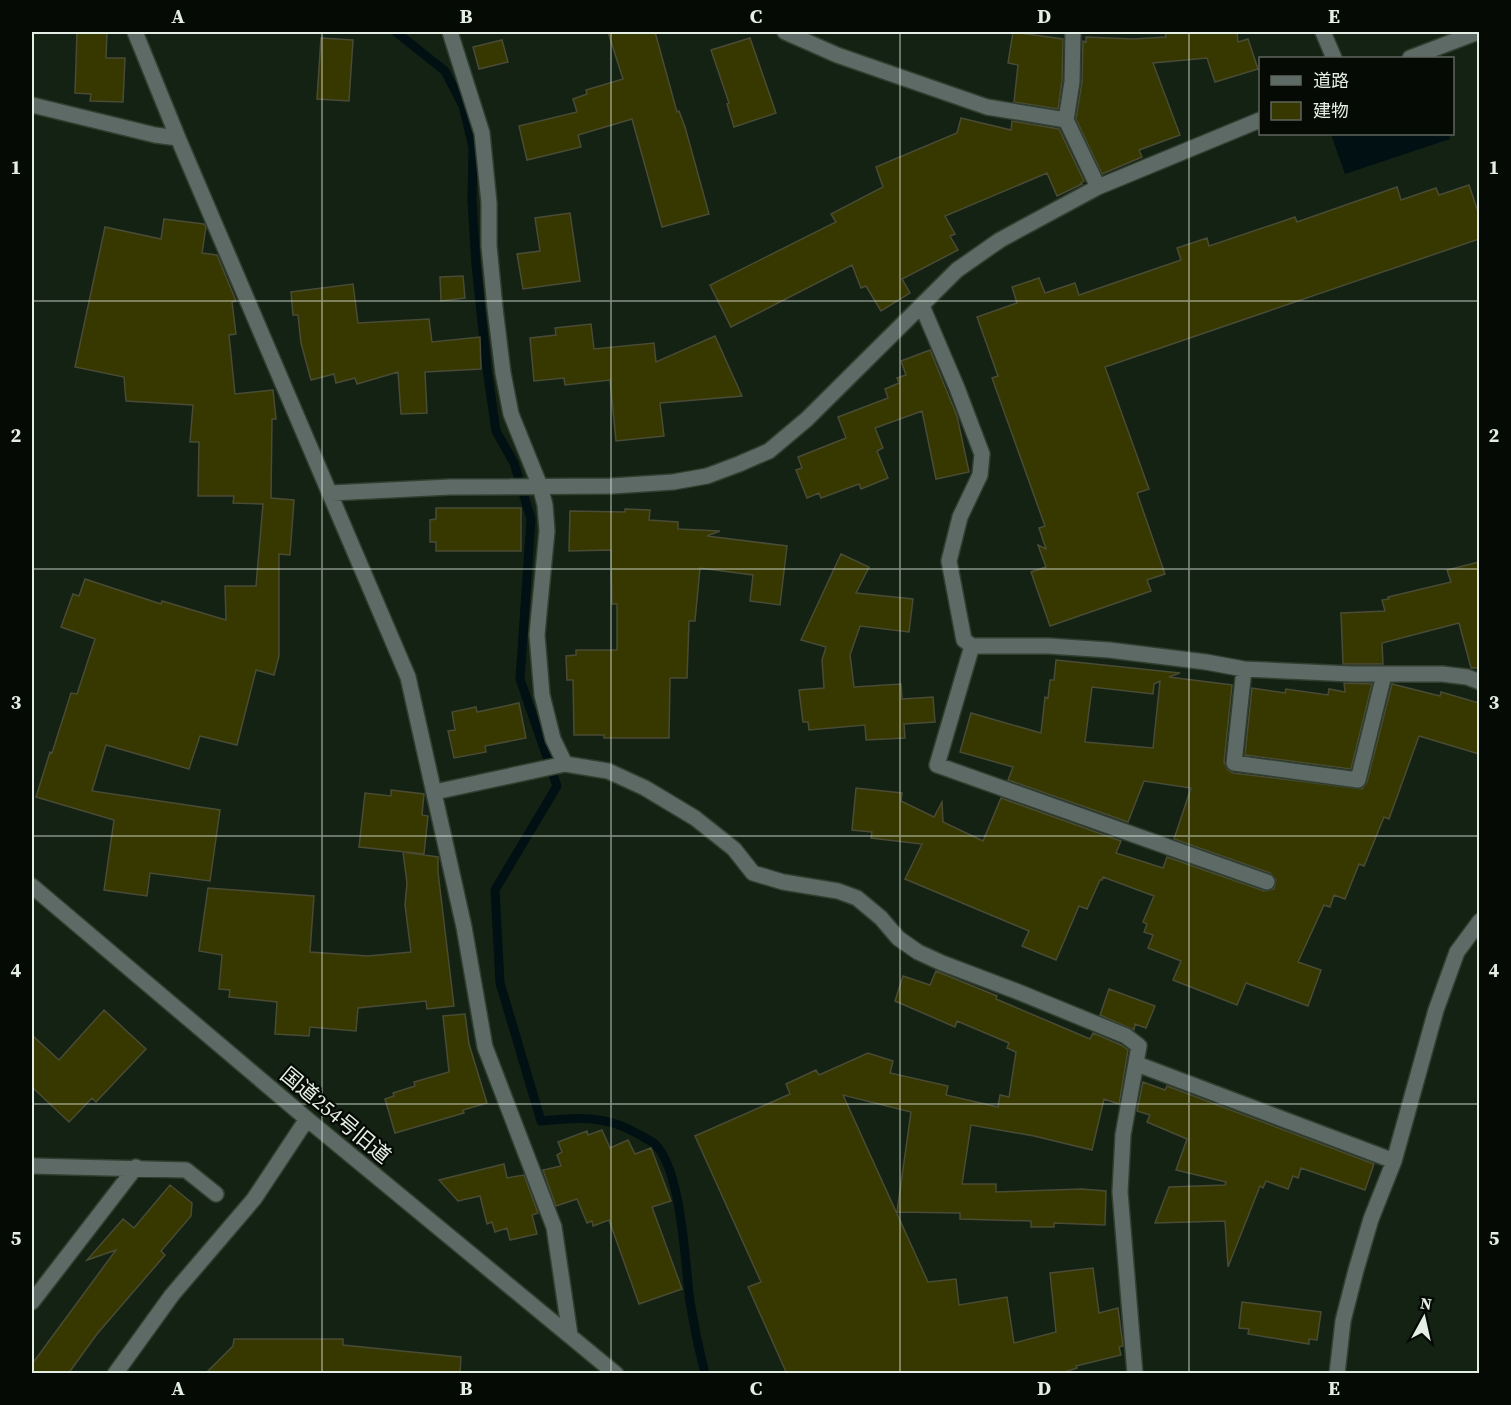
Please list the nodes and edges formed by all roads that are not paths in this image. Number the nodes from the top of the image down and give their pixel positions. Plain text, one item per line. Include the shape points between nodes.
1 (135, 32) edge
2 (450, 32) edge
3 (785, 32) edge
4 (1073, 32) edge
5 (1323, 32) edge
6 (1478, 32) edge
7 (1334, 57) edge
8 (1413, 57) edge
9 (32, 105) edge
10 (1066, 120) junction
11 (1259, 120) edge
12 (178, 138) junction
13 (1098, 187) junction
14 (922, 306) junction
15 (540, 486) junction
16 (331, 493) junction
17 (972, 646) junction
18 (1244, 669) junction
19 (1384, 675) junction
20 (1479, 682) edge
21 (565, 764) junction
22 (435, 792) junction
23 (1267, 882) dead end
24 (32, 886) edge
25 (1479, 921) edge
26 (1137, 1064) junction
27 (307, 1119) junction
28 (1394, 1161) junction
29 (32, 1166) edge
30 (136, 1167) junction
31 (216, 1194) dead end
32 (32, 1302) edge
33 (570, 1335) junction
34 (115, 1374) edge
35 (616, 1374) edge
36 (1135, 1374) edge
37 (1337, 1374) edge

1 - 12 street
2 - 15 street via 482,133 489,246 509,404
3 - 10 street via 837,55 987,107
4 - 10 street
5 - 7 street
6 - 8 street
9 - 12 street
10 - 13 street
11 - 13 street
12 - 16 street
13 - 14 street via 1000,240 957,270
14 - 15 street via 769,451 707,476 673,482
14 - 17 street via 982,454 980,475 960,517 949,561 964,640
15 - 16 street
15 - 21 street via 548,531 537,635 542,695 553,739
16 - 22 street via 408,677
17 - 18 street via 1109,651
17 - 23 street via 937,765
18 - 19 street
18 - 19 street via 1234,763 1358,780
19 - 20 street via 1442,674
21 - 22 street
21 - 26 street via 608,771 645,788 695,818 734,849 753,873 857,898 918,952 1126,1036 1139,1046
22 - 33 street via 485,1047 554,1227
24 - 27 street, 国道254号旧道
25 - 28 street via 1457,952 1436,1010
26 - 28 street
26 - 36 street via 1123,1134 1120,1192
27 - 33 street, 国道254号旧道
27 - 34 street via 254,1199 172,1296
28 - 37 street via 1371,1219 1345,1311
29 - 30 street
30 - 31 street via 186,1170
30 - 32 street
33 - 35 street, 国道254号旧道

